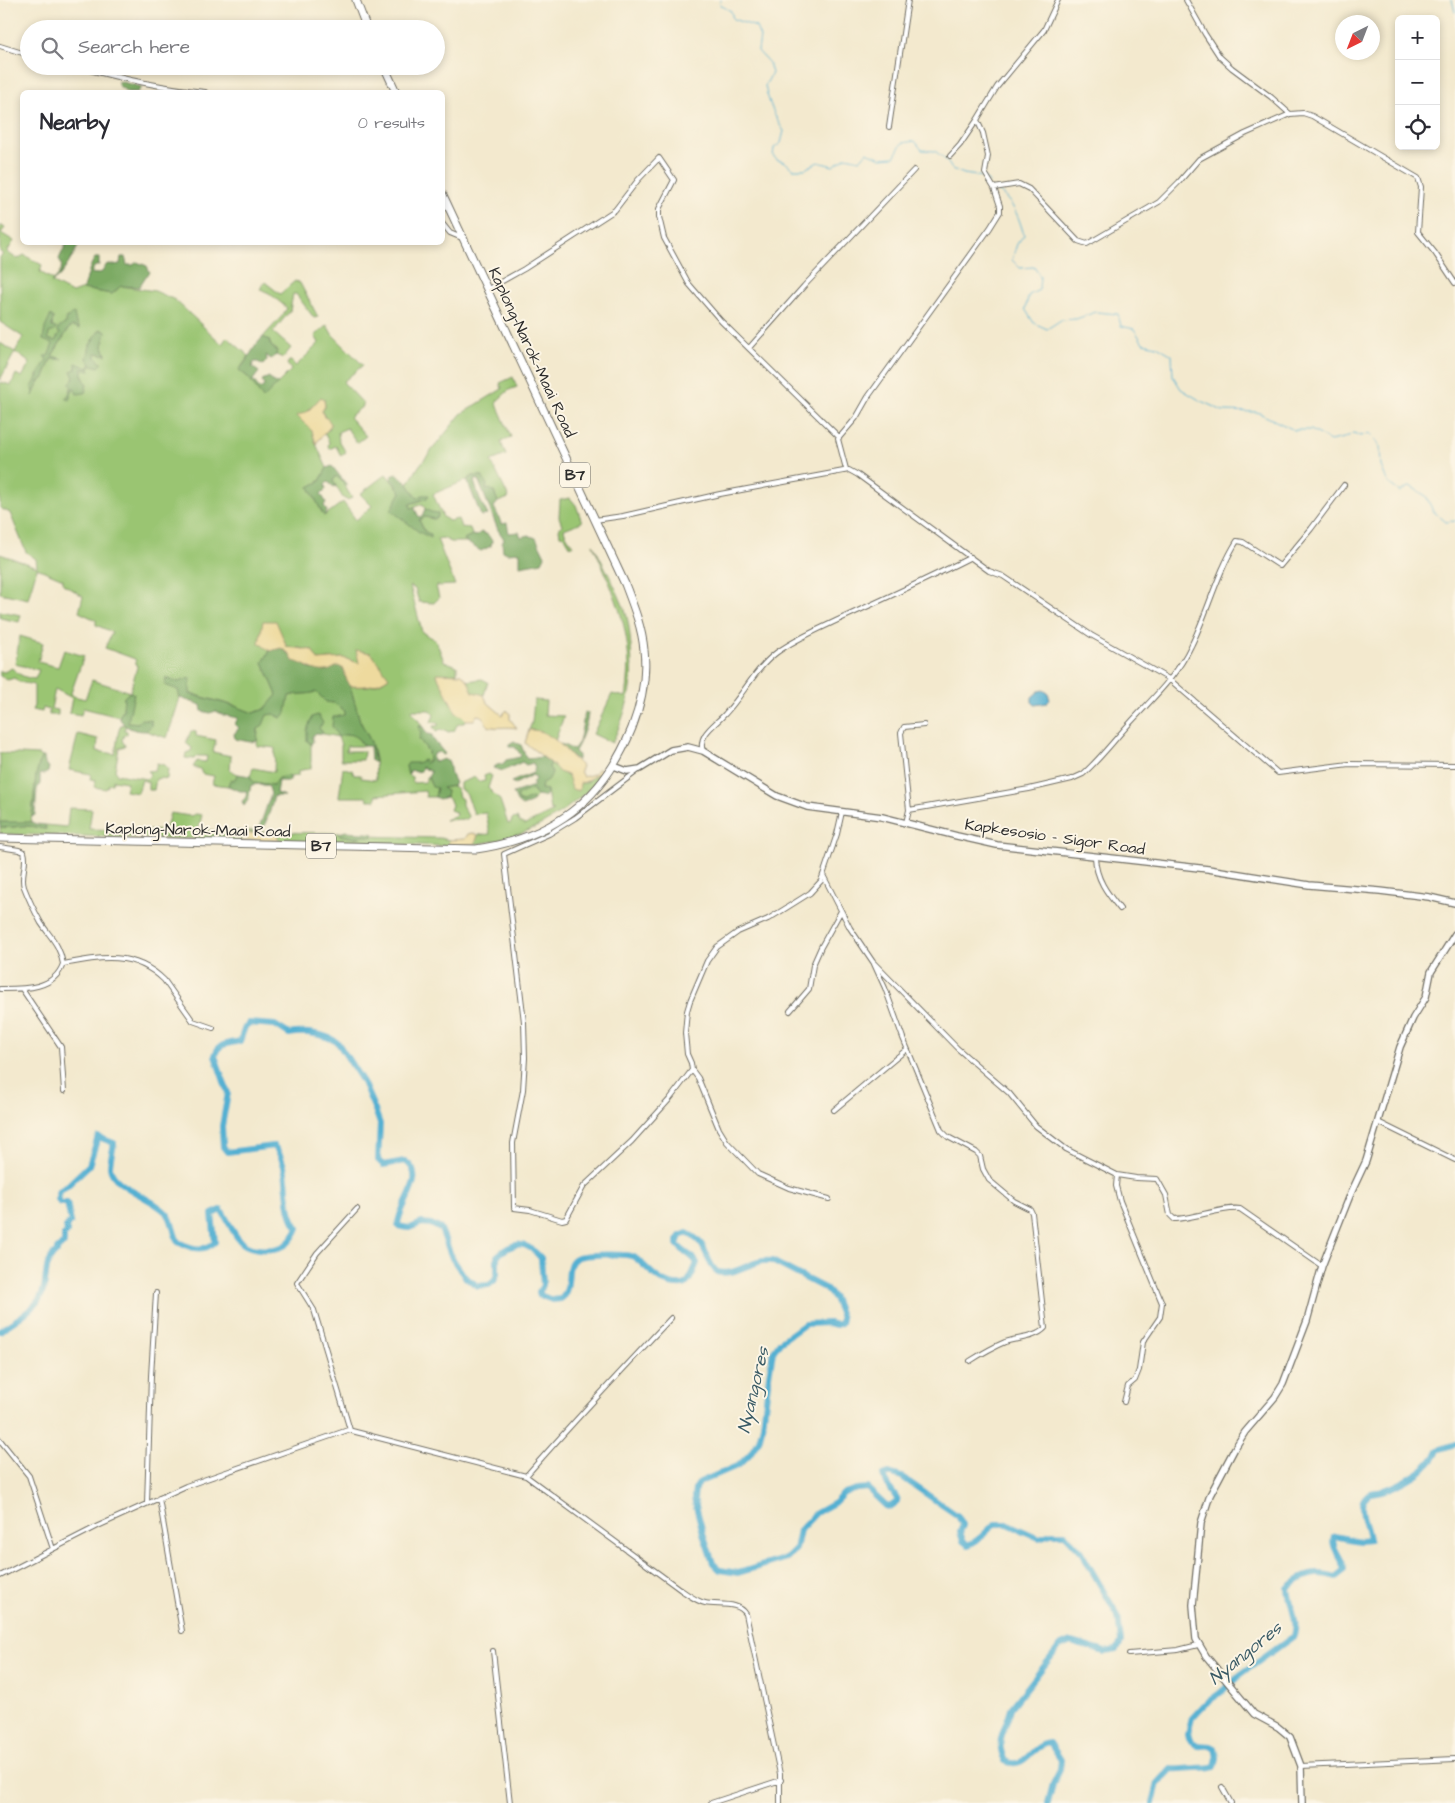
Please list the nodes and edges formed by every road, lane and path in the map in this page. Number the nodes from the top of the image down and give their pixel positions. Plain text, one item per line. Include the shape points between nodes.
1 (356, 0) edge
2 (908, 0) edge
3 (1058, 0) edge
4 (1186, 0) edge
5 (364, 20) edge
6 (0, 46) edge
7 (20, 52) edge
8 (109, 75) edge
9 (388, 75) edge
10 (172, 90) edge
11 (395, 90) edge
12 (1290, 114) junction
13 (977, 120) junction
14 (889, 127) dead end
15 (950, 156) dead end
16 (914, 170) dead end
17 (994, 188) junction
18 (445, 199) edge
19 (445, 226) edge
20 (464, 238) junction
21 (1455, 283) edge
22 (488, 289) junction
23 (749, 348) junction
24 (840, 437) junction
25 (846, 469) junction
26 (1344, 485) dead end
27 (595, 520) junction
28 (971, 557) junction
29 (1169, 679) junction
30 (924, 725) dead end
31 (703, 750) junction
32 (614, 766) junction
33 (1455, 766) edge
34 (640, 769) junction
35 (909, 810) junction
36 (842, 812) junction
37 (906, 823) junction
38 (0, 838) edge
39 (0, 847) edge
40 (1094, 857) junction
41 (823, 875) junction
42 (1455, 904) edge
43 (1120, 909) dead end
44 (842, 912) junction
45 (1455, 934) edge
46 (873, 962) junction
47 (62, 964) junction
48 (0, 989) edge
49 (22, 989) junction
50 (790, 1011) dead end
51 (213, 1028) dead end
52 (907, 1049) junction
53 (692, 1070) junction
54 (64, 1090) dead end
55 (834, 1110) dead end
56 (1378, 1122) junction
57 (1455, 1160) edge
58 (1117, 1175) junction
59 (829, 1199) dead end
60 (357, 1209) dead end
61 (1322, 1266) junction
62 (156, 1293) dead end
63 (671, 1318) dead end
64 (970, 1361) dead end
65 (1124, 1402) dead end
66 (350, 1430) junction
67 (0, 1440) edge
68 (526, 1476) junction
69 (159, 1498) junction
70 (147, 1503) junction
71 (53, 1549) junction
72 (0, 1576) edge
73 (182, 1632) dead end
74 (1198, 1645) junction
75 (493, 1651) dead end
76 (1129, 1654) dead end
77 (1455, 1759) edge
78 (1301, 1766) junction
79 (781, 1780) junction
80 (1222, 1787) dead end
81 (510, 1803) edge
82 (711, 1803) edge
83 (780, 1803) edge
84 (1231, 1803) edge
85 (1302, 1803) edge

1 - 5 highway
2 - 14 street
3 - 13 street via 1044,30 998,87
4 - 12 street via 1220,57
6 - 7 street
8 - 10 street
9 - 11 highway
12 - 17 street via 1199,159 1159,202 1087,244 1078,241 1029,189 1019,184
12 - 21 street via 1312,116 1418,178 1421,187 1417,229
13 - 15 street
13 - 17 street via 988,156 985,173
16 - 23 street
17 - 24 street via 1000,209 990,228
18 - 20 highway, Kaplong-Narok-Maai Road / B7
19 - 20 street
20 - 22 highway, Kaplong-Narok-Maai Road / B7
22 - 23 street via 615,210 659,158 674,180 659,209 664,238 689,284 721,322
22 - 27 highway, Kaplong-Narok-Maai Road / B7
23 - 24 street
24 - 25 street via 839,446
25 - 27 street
25 - 28 street
26 - 29 street via 1281,565 1237,541 1190,648
27 - 32 highway, Kaplong-Narok-Maai Road / B7 via 625,584 645,652 642,692 635,719
28 - 29 street via 1091,635
28 - 31 street via 777,652 706,733
29 - 33 street via 1279,773 1349,764
29 - 35 street via 1092,766 1078,777
30 - 35 street via 904,727 901,733
31 - 34 street, Kapkesosio - Sigor Road via 679,747
31 - 36 street, Kapkesosio - Sigor Road via 784,800
32 - 34 street via 627,771
32 - 38 highway, Kaplong-Narok-Maai Road / B7 via 598,788 554,824 514,842 476,849
34 - 53 street via 575,818 504,855 524,1022 523,1090 513,1143 514,1208 566,1219 584,1186 632,1141
35 - 37 street
36 - 37 street, Kapkesosio - Sigor Road
36 - 41 street
37 - 40 street, Kapkesosio - Sigor Road via 998,845
39 - 47 street via 24,852 24,885 40,920 59,947
40 - 42 street, Kapkesosio - Sigor Road via 1429,897
40 - 43 street via 1098,877
41 - 44 street
41 - 53 street via 810,893 768,919 733,934 711,954 686,1012 686,1044
44 - 46 street
44 - 50 street via 820,947 809,989
45 - 56 street via 1431,972 1426,997 1406,1032
46 - 52 street
46 - 58 street via 957,1048 1009,1094 1046,1135
47 - 49 street via 53,980
47 - 51 street via 107,957 141,964 164,980 193,1021
48 - 49 street
49 - 54 street via 61,1046
52 - 55 street
52 - 64 street via 941,1130 976,1152 989,1180 1032,1213 1045,1328 1042,1332 1006,1342
53 - 59 street via 719,1130 753,1171 789,1188
56 - 57 street
56 - 61 street via 1366,1161
58 - 61 street via 1158,1179 1174,1219 1240,1209
58 - 65 street via 1120,1201 1162,1303 1160,1318 1143,1342 1139,1370 1128,1386
60 - 66 street via 317,1253 296,1283 313,1308
61 - 74 street via 1307,1321 1283,1384 1239,1441 1206,1504 1198,1539 1193,1605
62 - 70 street
63 - 68 street
66 - 68 street
66 - 69 street via 193,1483
67 - 71 street via 29,1476
68 - 79 street via 681,1590 704,1603 734,1606 744,1611
69 - 70 street
69 - 73 street
70 - 71 street
71 - 72 street
74 - 76 street
74 - 78 street via 1257,1716 1290,1737
75 - 81 street
77 - 78 street
78 - 85 street
79 - 82 street
79 - 83 street
80 - 84 street

